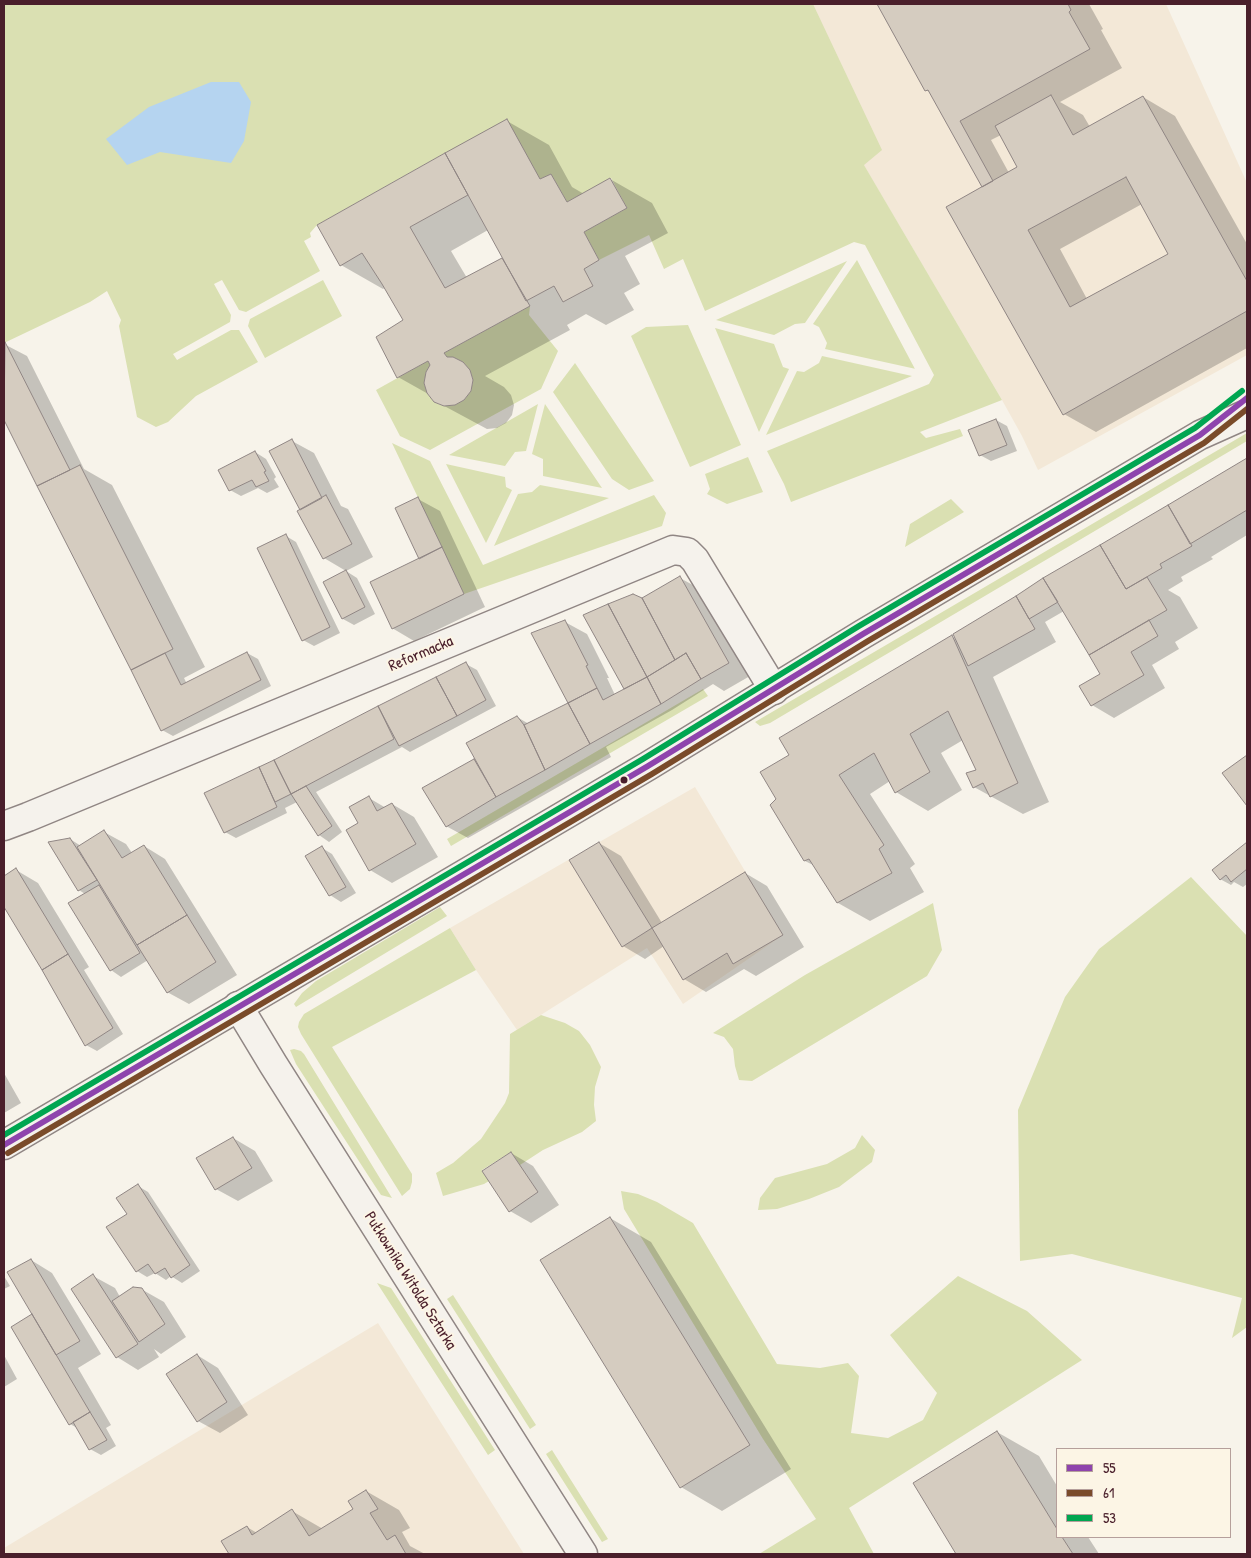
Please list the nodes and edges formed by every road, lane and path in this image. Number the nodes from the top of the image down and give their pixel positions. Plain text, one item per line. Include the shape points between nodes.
1 (1247, 398) edge
2 (1247, 414) edge
3 (1200, 435) junction
4 (774, 690) junction
5 (4, 826) edge
6 (238, 1006) junction
7 (4, 1145) edge
8 (583, 1554) edge

1 - 3 street
2 - 3 street
3 - 4 street via 870,629
4 - 5 street, Reformacka via 695,560 687,552 673,550
4 - 6 street
6 - 7 street
6 - 8 street, Pułkownika Witolda Sztarka

